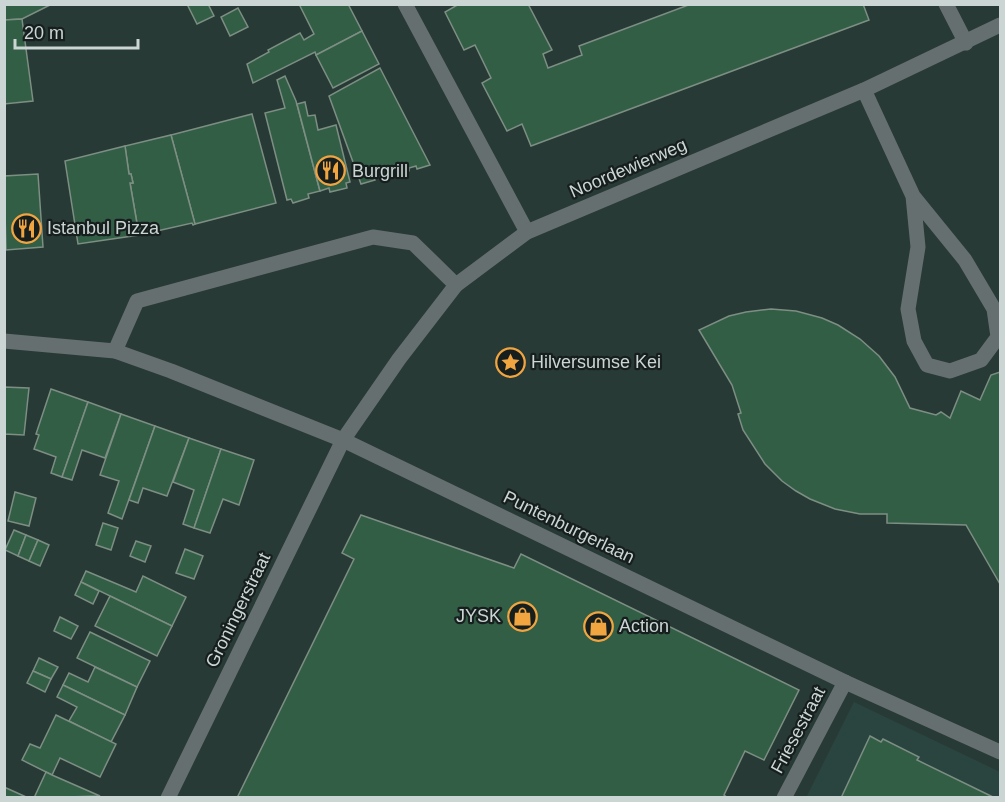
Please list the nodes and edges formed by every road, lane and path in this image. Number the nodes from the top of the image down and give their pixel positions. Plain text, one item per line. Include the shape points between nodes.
1 (405, 4) edge
2 (946, 4) edge
3 (1000, 25) edge
4 (966, 43) junction
5 (864, 90) junction
6 (913, 196) junction
7 (527, 232) junction
8 (456, 285) junction
9 (4, 341) edge
10 (115, 351) junction
11 (343, 440) junction
12 (845, 682) junction
13 (1000, 753) edge
14 (168, 798) edge
15 (784, 798) edge

1 - 7 street
2 - 4 street
3 - 4 street, Noordewierweg
4 - 5 street, Noordewierweg
5 - 6 street
5 - 7 street, Noordewierweg
6 - 6 street via 918,247 908,309 914,340 927,365 950,372 981,360 998,337 994,309 965,260
7 - 8 street, Noordewierweg
8 - 10 street via 413,243 373,237 137,301
8 - 11 street, Noordewierweg
9 - 10 street, Puntenburgerlaan
10 - 11 street, Puntenburgerlaan
11 - 12 street, Puntenburgerlaan
11 - 14 street, Groningerstraat
12 - 13 street, Puntenburgerlaan
12 - 15 street, Friesestraat

